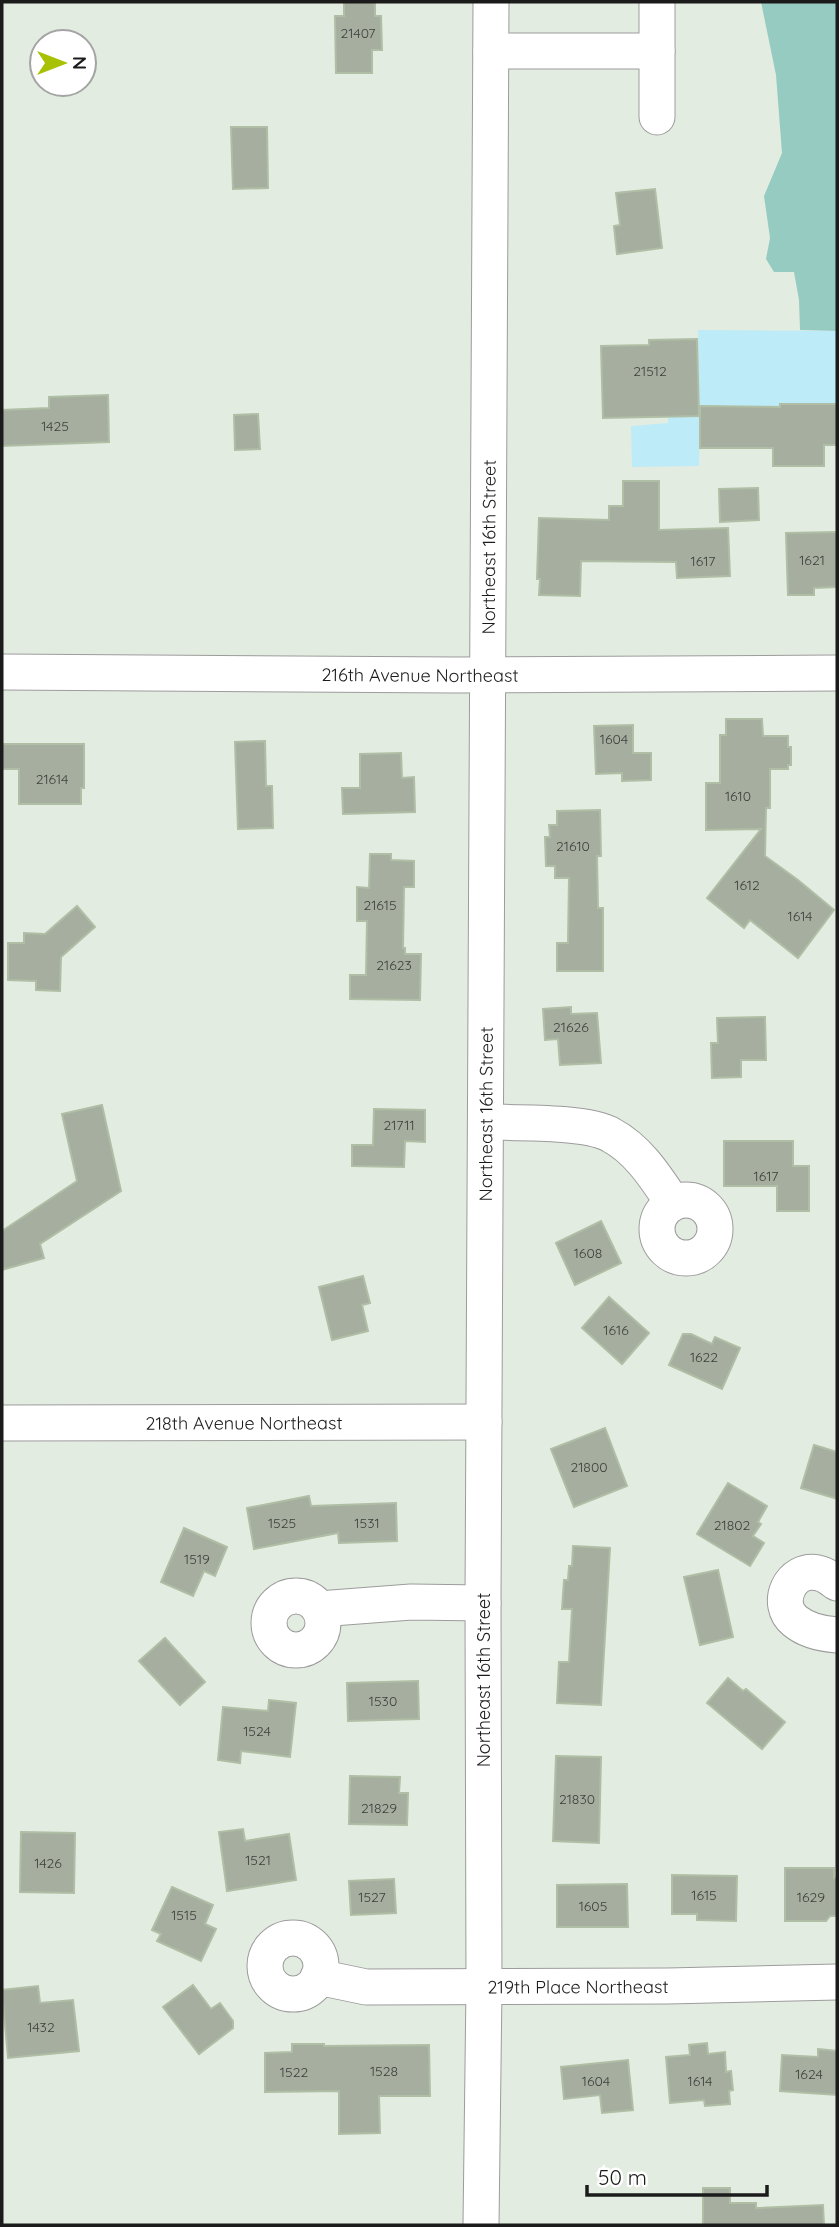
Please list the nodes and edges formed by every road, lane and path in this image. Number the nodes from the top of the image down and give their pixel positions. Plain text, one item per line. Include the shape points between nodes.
1 (491, 2) edge
2 (657, 2) edge
3 (491, 51) junction
4 (657, 51) junction
5 (657, 117) dead end
6 (2, 672) edge
7 (837, 673) edge
8 (486, 675) junction
9 (486, 1122) junction
10 (673, 1203) dead end
11 (484, 1422) junction
12 (2, 1423) edge
13 (837, 1583) edge
14 (483, 1603) junction
15 (319, 1609) dead end
16 (837, 1635) edge
17 (318, 1977) dead end
18 (837, 1982) edge
19 (484, 1987) junction
20 (481, 2225) edge

1 - 3 street, Northeast 16th Street
2 - 4 street
3 - 4 street
3 - 8 street, Northeast 16th Street
4 - 5 street
6 - 8 street, 216th Avenue Northeast
7 - 8 street, 216th Avenue Northeast
8 - 9 street, Northeast 16th Street
9 - 10 street via 585,1126 609,1133 653,1173
9 - 11 street, Northeast 16th Street
11 - 12 street, 218th Avenue Northeast
11 - 14 street, Northeast 16th Street
13 - 16 street via 811,1572 794,1580 786,1596 794,1621
14 - 15 street via 411,1602
14 - 19 street, Northeast 16th Street
17 - 19 street, 219th Place Northeast via 366,1987
18 - 19 street, 219th Place Northeast
19 - 20 street, Northeast 16th Street

